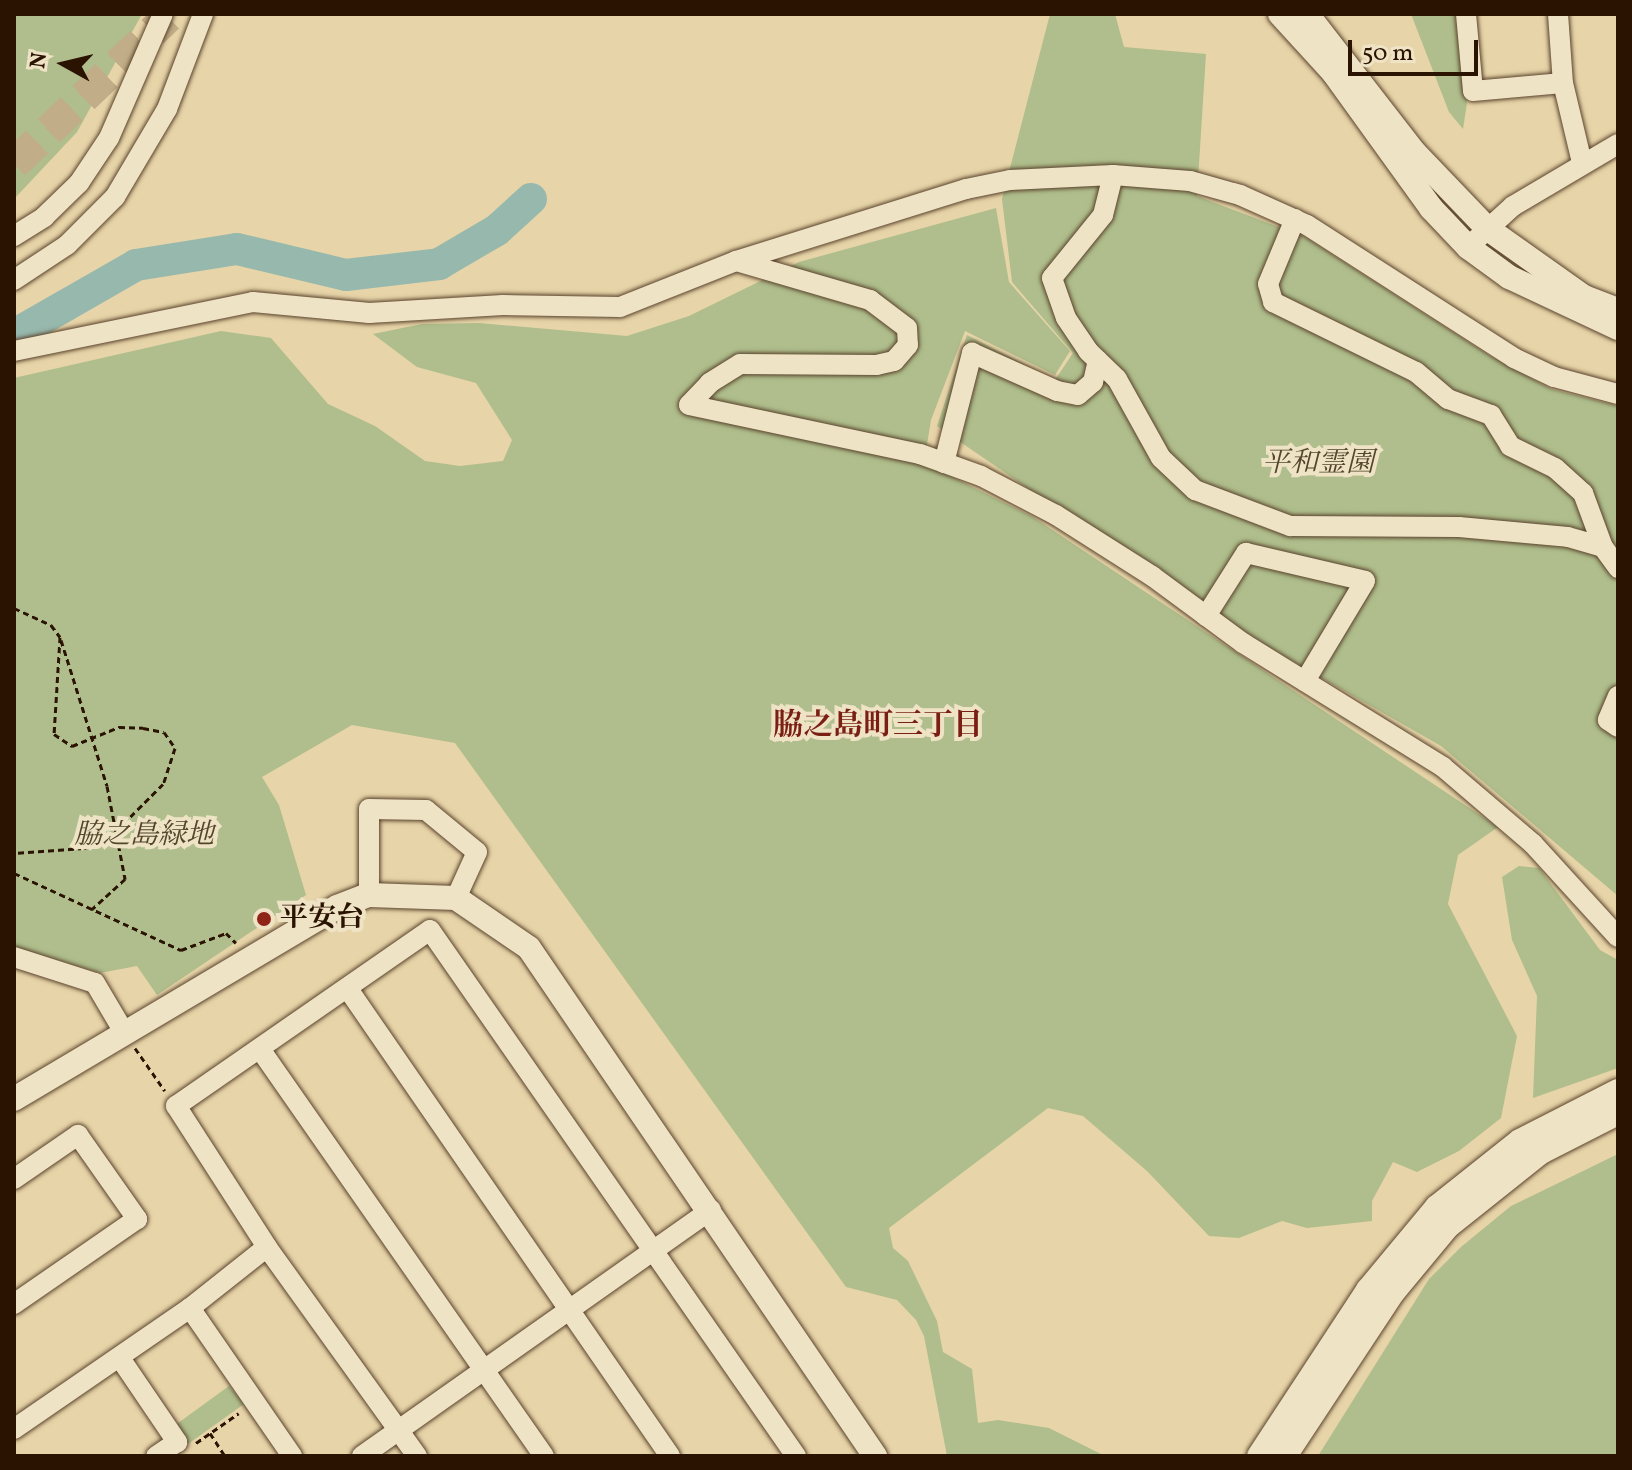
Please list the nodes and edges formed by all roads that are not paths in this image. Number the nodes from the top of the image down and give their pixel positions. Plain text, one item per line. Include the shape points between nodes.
1 (163, 14) edge
2 (203, 14) edge
3 (1280, 14) edge
4 (1307, 14) edge
5 (1466, 14) edge
6 (1558, 14) edge
7 (1563, 83) junction
8 (1618, 144) edge
9 (1582, 163) junction
10 (1113, 175) junction
11 (1295, 219) junction
12 (1488, 229) junction
13 (14, 236) edge
14 (1468, 247) junction
15 (736, 261) junction
16 (14, 280) edge
17 (1618, 310) edge
18 (1618, 328) edge
19 (14, 351) edge
20 (1098, 361) junction
21 (1618, 394) edge
22 (944, 463) junction
23 (1603, 547) junction
24 (1618, 568) edge
25 (1206, 616) junction
26 (1305, 681) junction
27 (1618, 696) edge
28 (1618, 727) edge
29 (369, 895) junction
30 (456, 898) junction
31 (1618, 937) edge
32 (14, 957) edge
33 (348, 989) junction
34 (124, 1032) junction
35 (260, 1049) junction
36 (1618, 1091) edge
37 (14, 1099) edge
38 (1618, 1113) edge
39 (14, 1179) edge
40 (711, 1210) junction
41 (267, 1247) junction
42 (652, 1253) junction
43 (14, 1304) edge
44 (190, 1308) junction
45 (566, 1311) junction
46 (120, 1358) junction
47 (485, 1371) junction
48 (14, 1429) edge
49 (399, 1430) junction
50 (156, 1456) edge
51 (292, 1456) edge
52 (362, 1456) edge
53 (417, 1456) edge
54 (544, 1456) edge
55 (670, 1456) edge
56 (796, 1456) edge
57 (875, 1456) edge
58 (1259, 1456) edge
59 (1285, 1456) edge

1 - 13 street via 109,138 79,183 44,217
2 - 16 street via 167,109 115,197 67,245
3 - 14 street via 1333,72 1431,208
4 - 12 street via 1415,153
5 - 7 street via 1473,91
6 - 7 street
7 - 9 street
8 - 9 street
9 - 12 street via 1513,206
10 - 11 street via 1190,181
10 - 15 street via 1010,180 966,189
10 - 20 street via 1103,215 1052,278 1066,318
11 - 21 street via 1514,358 1554,377
11 - 23 street via 1268,284 1273,302 1416,372 1448,399 1491,415 1510,446 1555,468 1583,493
12 - 14 street
12 - 17 street via 1584,297
14 - 18 street via 1532,290
15 - 19 street via 620,307 503,305 369,313 253,302
15 - 22 street via 870,300 907,328 908,345 894,361 877,365 740,364 689,405
20 - 22 street via 1093,382 1078,395 1057,391 972,353
20 - 23 street via 1141,415 1161,458 1195,490 1241,510 1324,530 1459,527 1568,537
22 - 25 street via 1056,515
23 - 24 street
25 - 26 street
25 - 26 street via 1246,553 1365,581
26 - 31 street via 1443,767 1533,844
27 - 28 street via 1608,720
29 - 30 street
29 - 30 street via 369,809 426,810 477,852
29 - 34 street via 337,907
30 - 40 street via 529,948
32 - 34 street via 95,983
33 - 35 street
33 - 42 street via 430,930
33 - 45 street
34 - 37 street
35 - 41 street via 176,1106
35 - 47 street
36 - 58 street via 1520,1141 1437,1207 1368,1290
38 - 59 street via 1541,1152 1448,1226 1394,1291
39 - 43 street via 78,1135 137,1219
40 - 42 street
40 - 57 street
41 - 44 street
41 - 49 street
42 - 45 street
42 - 56 street
44 - 46 street
44 - 51 street
45 - 47 street
45 - 55 street
46 - 48 street
46 - 50 street via 177,1442
47 - 49 street
47 - 54 street
49 - 52 street
49 - 53 street

